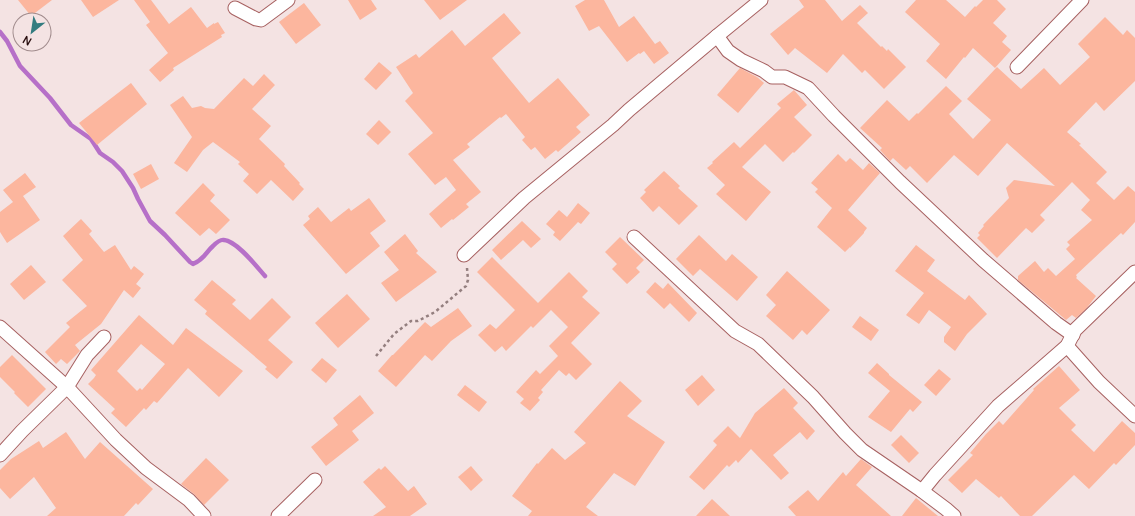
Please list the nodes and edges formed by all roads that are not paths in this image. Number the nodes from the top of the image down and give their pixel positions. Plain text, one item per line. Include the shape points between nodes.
1 (288, 0) edge
2 (761, 0) edge
3 (1082, 0) edge
4 (235, 8) dead end
5 (717, 36) junction
6 (1017, 67) dead end
7 (634, 237) dead end
8 (464, 256) dead end
9 (1135, 272) edge
10 (0, 327) edge
11 (104, 337) dead end
12 (1070, 340) junction
13 (67, 387) junction
14 (1135, 416) edge
15 (0, 456) edge
16 (316, 480) dead end
17 (922, 491) junction
18 (204, 516) edge
19 (278, 516) edge
20 (954, 516) edge

1 - 4 street via 261,20
2 - 5 street
3 - 6 street
5 - 8 street via 613,126 524,198
5 - 12 street via 728,51 741,60 772,77 785,77 808,88 900,182 983,260 1056,323
7 - 17 street via 735,331 758,344 813,397 862,450
9 - 12 street via 1074,330
10 - 13 street
11 - 13 street via 87,355
12 - 14 street via 1099,382
12 - 17 street via 998,406
13 - 15 street
13 - 18 street via 136,459 189,500
16 - 19 street
17 - 20 street

